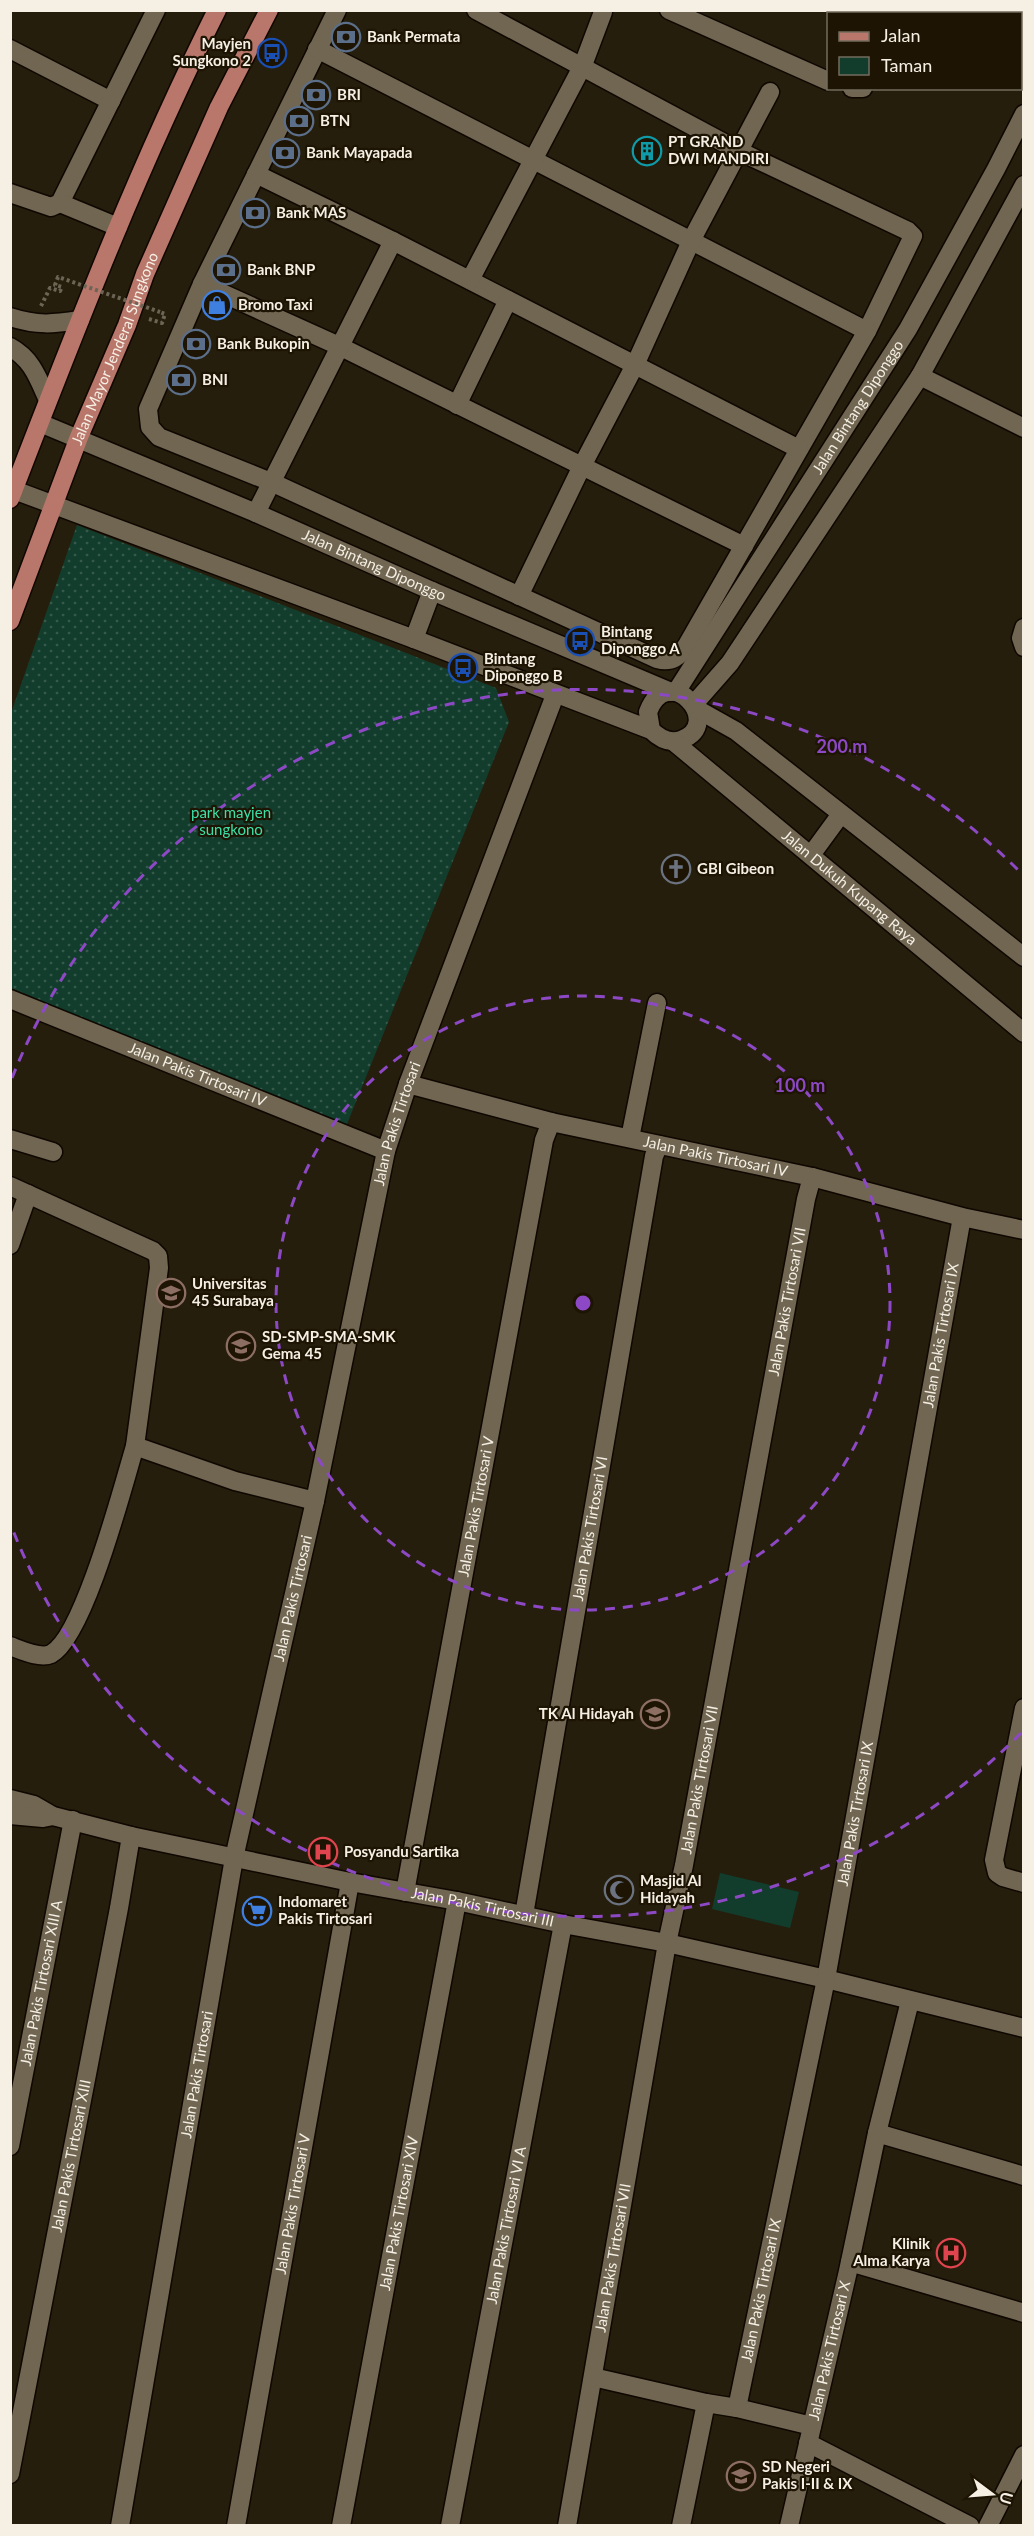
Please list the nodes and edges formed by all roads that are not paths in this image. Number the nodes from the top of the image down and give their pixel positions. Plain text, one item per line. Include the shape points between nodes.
1 (156, 10) edge
2 (216, 10) edge
3 (269, 10) edge
4 (338, 10) edge
5 (476, 10) edge
6 (669, 10) edge
7 (603, 12) edge
8 (317, 48) junction
9 (10, 50) edge
10 (582, 65) junction
11 (827, 81) edge
12 (770, 92) dead end
13 (111, 101) junction
14 (1023, 114) edge
15 (739, 151) junction
16 (534, 159) junction
17 (996, 169) junction
18 (256, 174) junction
19 (1023, 184) edge
20 (12, 197) edge
21 (60, 203) junction
22 (118, 227) junction
23 (692, 239) junction
24 (393, 241) junction
25 (470, 280) junction
26 (202, 284) junction
27 (508, 300) junction
28 (10, 317) edge
29 (80, 320) junction
30 (867, 331) junction
31 (339, 346) junction
32 (10, 347) edge
33 (635, 365) junction
34 (920, 376) junction
35 (48, 400) junction
36 (457, 405) junction
37 (40, 423) junction
38 (1023, 428) edge
39 (79, 437) junction
40 (799, 449) junction
41 (582, 466) junction
42 (271, 482) junction
43 (12, 495) edge
44 (54, 505) junction
45 (256, 513) junction
46 (744, 546) junction
47 (432, 591) junction
48 (519, 596) junction
49 (10, 621) edge
50 (1023, 628) edge
51 (414, 639) junction
52 (1023, 647) edge
53 (673, 692) junction
54 (555, 695) junction
55 (695, 706) junction
56 (651, 730) junction
57 (674, 742) junction
58 (841, 814) junction
59 (811, 855) junction
60 (1023, 957) edge
61 (10, 999) edge
62 (657, 1002) dead end
63 (1023, 1032) edge
64 (408, 1084) junction
65 (551, 1122) junction
66 (630, 1138) junction
67 (10, 1139) edge
68 (658, 1145) junction
69 (386, 1151) junction
70 (53, 1152) dead end
71 (812, 1177) junction
72 (10, 1186) edge
73 (28, 1194) junction
74 (962, 1217) junction
75 (1023, 1230) edge
76 (10, 1245) edge
77 (135, 1446) junction
78 (315, 1501) junction
79 (10, 1647) edge
80 (1023, 1708) edge
81 (10, 1799) edge
82 (10, 1815) edge
83 (53, 1816) junction
84 (73, 1820) junction
85 (130, 1836) junction
86 (234, 1858) junction
87 (350, 1882) junction
88 (1023, 1883) edge
89 (405, 1892) junction
90 (457, 1901) junction
91 (524, 1915) junction
92 (563, 1924) junction
93 (667, 1943) junction
94 (826, 1978) junction
95 (910, 2001) junction
96 (1023, 2028) edge
97 (17, 2089) edge
98 (877, 2133) junction
99 (10, 2146) edge
100 (1023, 2176) edge
101 (850, 2262) junction
102 (1023, 2313) edge
103 (593, 2377) junction
104 (706, 2403) junction
105 (737, 2408) junction
106 (810, 2435) junction
107 (1023, 2455) edge
108 (10, 2474) edge
109 (120, 2526) edge
110 (236, 2526) edge
111 (341, 2526) edge
112 (450, 2526) edge
113 (567, 2526) edge
114 (681, 2526) edge
115 (789, 2526) edge
116 (970, 2526) edge
117 (988, 2526) edge

1 - 13 street
2 - 22 main road, Jalan Mayor Jenderal Sungkono via 175,93
3 - 39 main road, Jalan Mayor Jenderal Sungkono via 219,107
4 - 8 street
5 - 10 street
6 - 11 street
7 - 10 street
8 - 16 street
8 - 18 street
9 - 13 street
10 - 15 street
10 - 16 street
12 - 15 street
13 - 21 street
14 - 17 street, Jalan Bintang Diponggo
15 - 23 street
15 - 30 street via 912,236
16 - 23 street
16 - 25 street
17 - 19 street
17 - 53 street, Jalan Bintang Diponggo via 908,328
18 - 24 street
18 - 26 street
19 - 34 street
20 - 21 street via 51,207
21 - 22 street
22 - 29 main road, Jalan Mayor Jenderal Sungkono
23 - 30 street
23 - 33 street
24 - 25 street
24 - 31 street
25 - 27 street
26 - 31 street
26 - 42 street via 148,410 150,427 159,437
27 - 33 street
27 - 36 street
28 - 29 street via 48,325
29 - 35 main road, Jalan Mayor Jenderal Sungkono
30 - 40 street
31 - 36 street
31 - 42 street
32 - 35 street via 32,364
33 - 40 street
33 - 41 street
34 - 38 street
34 - 55 street via 730,663
35 - 37 main road, Jalan Mayor Jenderal Sungkono
36 - 41 street
37 - 39 street, Jalan Mayor Jenderal Sungkono
37 - 43 main road
39 - 44 main road
39 - 45 street, Jalan Bintang Diponggo
40 - 46 street
41 - 46 street
41 - 48 street
42 - 45 street
42 - 48 street
43 - 44 street
44 - 49 main road
44 - 51 street
45 - 47 street, Jalan Bintang Diponggo
46 - 48 street via 687,645 668,662
47 - 51 street
47 - 53 street, Jalan Bintang Diponggo
50 - 52 street
51 - 54 street
53 - 55 street via 686,696
53 - 56 street via 656,698 651,705
54 - 56 street
54 - 64 street, Jalan Pakis Tirtosari
55 - 57 street via 694,731
55 - 58 street via 736,731
56 - 57 street
57 - 59 street, Jalan Dukuh Kupang Raya
58 - 59 street
58 - 60 street
59 - 63 street, Jalan Dukuh Kupang Raya
61 - 69 street, Jalan Pakis Tirtosari IV
62 - 66 street
64 - 65 street, Jalan Pakis Tirtosari IV
64 - 69 street, Jalan Pakis Tirtosari
65 - 66 street, Jalan Pakis Tirtosari IV
65 - 89 street, Jalan Pakis Tirtosari V via 542,1152
66 - 68 street, Jalan Pakis Tirtosari IV
67 - 70 street
68 - 71 street, Jalan Pakis Tirtosari IV
68 - 91 street, Jalan Pakis Tirtosari VI
69 - 78 street, Jalan Pakis Tirtosari
71 - 74 street, Jalan Pakis Tirtosari IV
71 - 93 street, Jalan Pakis Tirtosari VII
72 - 73 street
73 - 76 street
73 - 77 street via 158,1256
74 - 75 street, Jalan Pakis Tirtosari IV
74 - 94 street, Jalan Pakis Tirtosari IX
77 - 78 street via 235,1481
77 - 79 street via 89,1594 65,1639 50,1654
78 - 86 street, Jalan Pakis Tirtosari
80 - 88 street via 994,1860 997,1873
81 - 83 street, Jalan Pakis Tirtosari III via 34,1805
82 - 83 street, Jalan Pakis Tirtosari III
83 - 84 street, Jalan Pakis Tirtosari III
84 - 85 street, Jalan Pakis Tirtosari III
84 - 97 street, Jalan Pakis Tirtosari XIII A
85 - 86 street, Jalan Pakis Tirtosari III
85 - 108 street, Jalan Pakis Tirtosari XIII
86 - 87 street, Jalan Pakis Tirtosari III
86 - 109 street, Jalan Pakis Tirtosari
87 - 89 street, Jalan Pakis Tirtosari III
87 - 110 street, Jalan Pakis Tirtosari V
89 - 90 street, Jalan Pakis Tirtosari III
90 - 91 street, Jalan Pakis Tirtosari III
90 - 111 street, Jalan Pakis Tirtosari XIV
91 - 92 street, Jalan Pakis Tirtosari III
92 - 93 street, Jalan Pakis Tirtosari III
92 - 112 street, Jalan Pakis Tirtosari VI A
93 - 94 street, Jalan Pakis Tirtosari III
93 - 103 street, Jalan Pakis Tirtosari VII
94 - 95 street, Jalan Pakis Tirtosari III
94 - 105 street, Jalan Pakis Tirtosari IX
95 - 96 street, Jalan Pakis Tirtosari III
95 - 98 street, Jalan Pakis Tirtosari X
97 - 99 street, Jalan Pakis Tirtosari XIII A
98 - 100 street
98 - 101 street, Jalan Pakis Tirtosari X
101 - 102 street
101 - 106 street, Jalan Pakis Tirtosari X
103 - 104 street
103 - 113 street, Jalan Pakis Tirtosari VII
104 - 105 street
104 - 114 street
105 - 106 street
106 - 115 street, Jalan Pakis Tirtosari X
106 - 116 street
107 - 117 street

